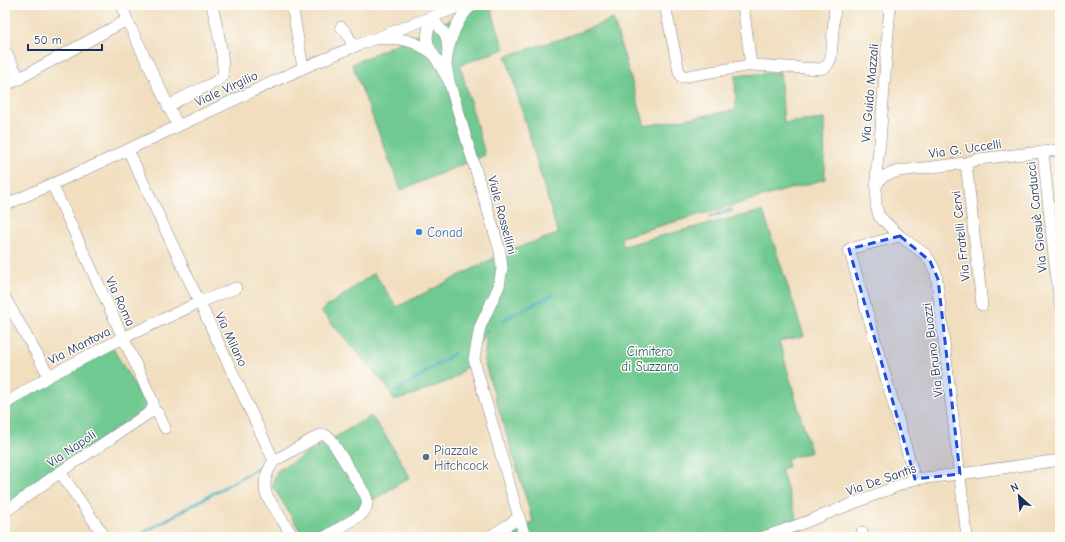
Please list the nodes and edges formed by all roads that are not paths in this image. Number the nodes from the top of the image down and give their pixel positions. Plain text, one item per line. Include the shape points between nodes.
1 (122, 5) edge
2 (212, 5) edge
3 (292, 5) edge
4 (463, 5) edge
5 (474, 5) edge
6 (665, 5) edge
7 (743, 5) edge
8 (834, 5) edge
9 (890, 5) edge
10 (431, 17) junction
11 (127, 20) junction
12 (342, 27) dead end
13 (371, 40) junction
14 (354, 47) junction
15 (5, 51) edge
16 (448, 51) junction
17 (432, 53) junction
18 (751, 64) junction
19 (303, 68) junction
20 (20, 79) junction
21 (449, 81) junction
22 (5, 86) edge
23 (168, 107) junction
24 (178, 126) junction
25 (128, 150) junction
26 (1060, 150) edge
27 (1043, 152) junction
28 (966, 163) junction
29 (52, 184) junction
30 (877, 184) junction
31 (5, 205) edge
32 (900, 236) junction
33 (1057, 255) edge
34 (236, 288) dead end
35 (5, 298) edge
36 (200, 302) junction
37 (1060, 303) edge
38 (982, 305) dead end
39 (123, 338) junction
40 (49, 376) junction
41 (5, 404) edge
42 (153, 409) junction
43 (165, 428) dead end
44 (1060, 460) edge
45 (274, 461) junction
46 (60, 472) junction
47 (960, 474) junction
48 (915, 479) junction
49 (5, 512) edge
50 (519, 518) junction
51 (105, 537) edge
52 (293, 537) edge
53 (325, 537) edge
54 (489, 537) edge
55 (525, 537) edge
56 (764, 537) edge
57 (967, 537) edge

1 - 11 street
2 - 23 street via 224,68 223,76 217,82
3 - 19 street
4 - 10 street, Viale Virgilio
5 - 16 street via 459,21
6 - 18 street via 682,77
7 - 18 street
8 - 18 street via 831,58 824,68
9 - 30 street, Via Guido Mazzali
10 - 13 street, Viale Virgilio
10 - 16 street via 445,34
10 - 17 street via 427,36
11 - 20 street
11 - 23 street
12 - 14 street
13 - 14 street, Viale Virgilio
13 - 17 street via 395,38 416,44
14 - 19 street, Viale Virgilio
15 - 20 street
16 - 21 street via 446,64
17 - 21 street
19 - 24 street, Viale Virgilio
20 - 22 street
21 - 50 street, Viale Rossellini via 500,251 502,268 499,286 480,327 474,359
23 - 24 street
24 - 25 street, Viale Virgilio
25 - 29 street, Viale Virgilio
25 - 36 street, Via Milano
26 - 27 street, Via G. Uccelli
27 - 28 street, Via G. Uccelli
27 - 33 street, Via Giosuè Carducci
28 - 30 street, Via G. Uccelli via 899,171 886,175
28 - 38 street, Via Fratelli Cervi
29 - 31 street, Viale Virgilio
29 - 39 street, Via Roma
30 - 32 street, Via Bruno Buozzi via 876,206 879,216
32 - 47 street, Via Bruno Buozzi via 926,255 936,273
32 - 48 street via 849,249
33 - 37 street, Via Giosuè Carducci
34 - 36 street, Via Mantova
35 - 40 street
36 - 39 street, Via Mantova
36 - 45 street, Via Milano
39 - 40 street, Via Mantova
39 - 42 street, Via Roma via 153,402
40 - 41 street, Via Mantova
42 - 43 street, Via Roma via 158,413
42 - 46 street, Via Napoli
44 - 47 street, Via De Santis
45 - 52 street via 266,474 264,486 267,496
45 - 53 street via 320,435 330,438 368,499 368,506 361,515
46 - 49 street, Via Napoli
46 - 51 street
47 - 48 street, Via De Santis
47 - 57 street, Via Bruno Buozzi
48 - 56 street, Via De Santis
50 - 54 street
50 - 55 street

